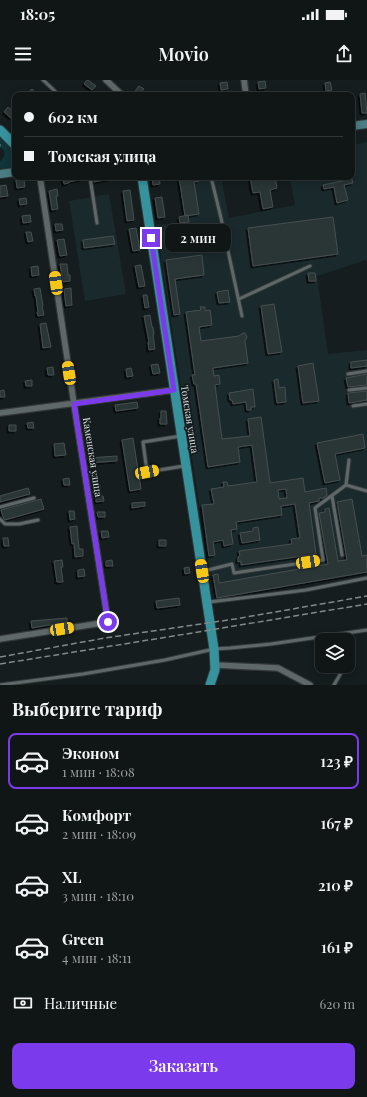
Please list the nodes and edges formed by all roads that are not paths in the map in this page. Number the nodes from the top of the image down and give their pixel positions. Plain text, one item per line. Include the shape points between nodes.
1 (43, 80) edge
2 (106, 80) edge
3 (244, 80) edge
4 (56, 92) edge
5 (119, 92) edge
6 (246, 92) edge
7 (367, 124) edge
8 (355, 126) edge
9 (1, 135) edge
10 (12, 143) edge
11 (12, 172) edge
12 (0, 174) edge
13 (40, 180) edge
14 (90, 180) edge
15 (142, 180) edge
16 (212, 180) edge
17 (97, 223) dead end
18 (310, 266) dead end
19 (239, 299) junction
20 (242, 316) dead end
21 (367, 371) edge
22 (348, 374) dead end
23 (367, 388) edge
24 (174, 390) junction
25 (349, 390) dead end
26 (74, 404) junction
27 (367, 404) edge
28 (353, 406) dead end
29 (0, 413) edge
30 (181, 436) junction
31 (348, 460) dead end
32 (186, 465) junction
33 (346, 486) junction
34 (367, 491) edge
35 (332, 496) junction
36 (34, 498) dead end
37 (0, 507) edge
38 (0, 519) edge
39 (38, 520) dead end
40 (342, 555) dead end
41 (202, 571) junction
42 (367, 578) edge
43 (207, 603) junction
44 (367, 630) edge
45 (0, 639) edge
46 (214, 649) junction
47 (216, 665) junction
48 (341, 673) edge
49 (0, 685) edge
50 (210, 685) edge
51 (310, 685) edge
52 (334, 685) edge

1 - 4 lane
2 - 5 street
3 - 6 street
7 - 8 street
9 - 10 main road
11 - 12 street
13 - 26 street, Каменская улица
14 - 17 lane
15 - 24 main road, Томская улица
16 - 19 lane
18 - 19 lane
19 - 20 lane
21 - 22 lane
23 - 25 lane
24 - 26 street
24 - 30 main road, Томская улица
26 - 29 street
26 - 45 street, Каменская улица via 108,622
27 - 28 lane
30 - 32 main road, Томская улица
30 - 32 lane via 143,442 147,472
31 - 33 lane
32 - 41 main road, Томская улица
33 - 34 lane
33 - 35 lane
35 - 40 lane
35 - 41 lane via 315,508 323,560 234,573 232,564
36 - 37 lane
38 - 39 lane via 5,524
41 - 43 main road, Томская улица
42 - 43 lane via 306,590
43 - 46 main road, Томская улица
44 - 46 lane via 271,644
46 - 47 main road, Томская улица
46 - 49 lane via 83,674
47 - 50 main road
47 - 51 street via 278,668
48 - 52 lane

